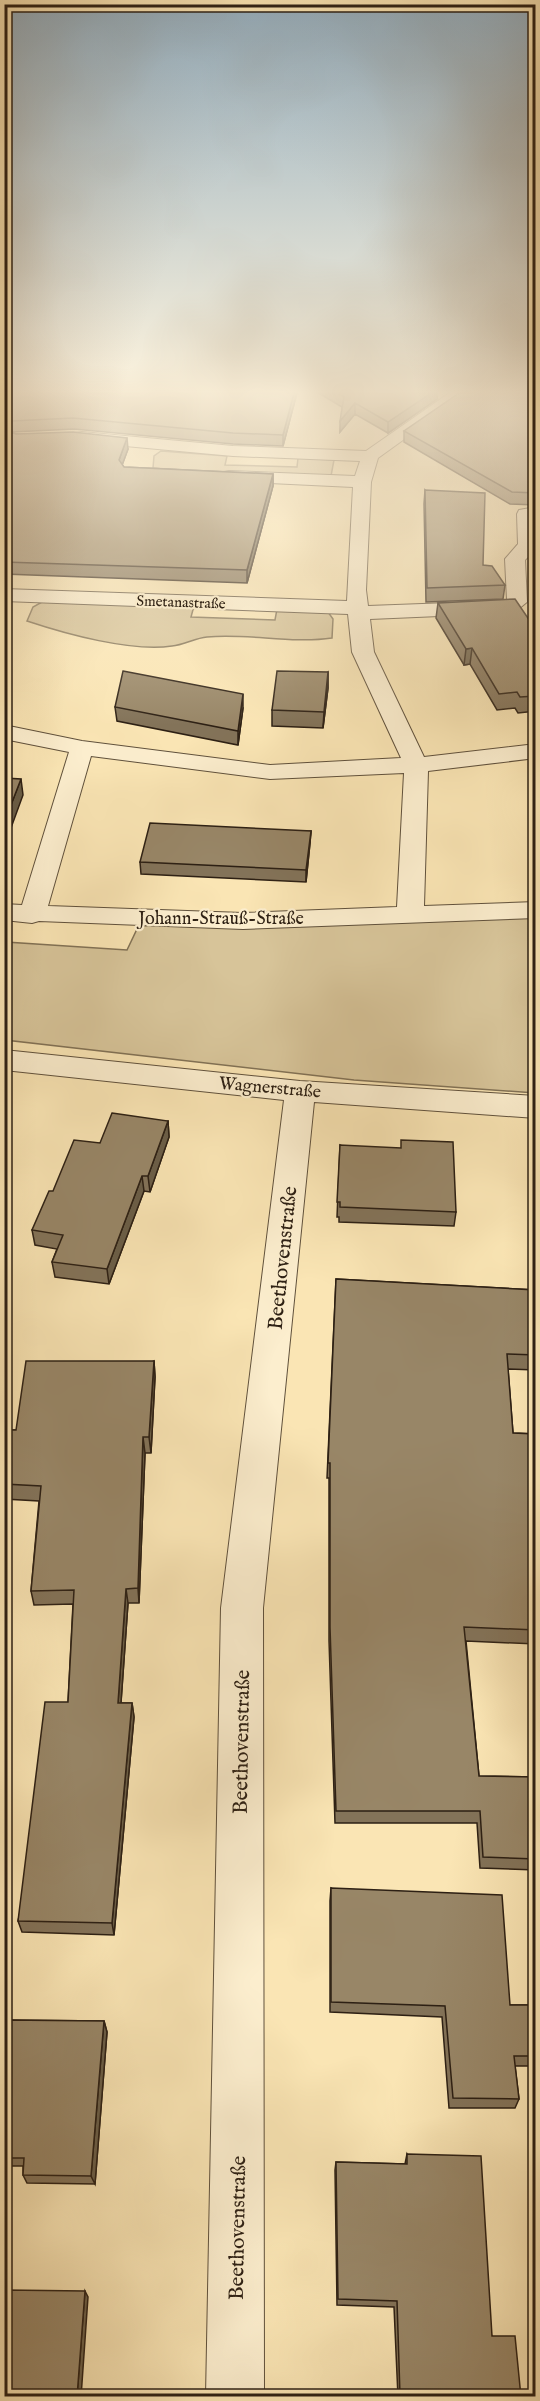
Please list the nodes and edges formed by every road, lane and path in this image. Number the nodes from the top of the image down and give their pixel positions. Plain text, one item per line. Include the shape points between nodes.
1 (361, 501) edge
2 (536, 513) edge
3 (532, 547) edge
4 (4, 596) edge
5 (358, 610) junction
6 (4, 732) edge
7 (82, 748) junction
8 (536, 751) edge
9 (416, 765) junction
10 (536, 910) edge
11 (4, 912) edge
12 (32, 915) junction
13 (410, 916) junction
14 (4, 1060) edge
15 (300, 1091) junction
16 (536, 1107) edge
17 (235, 2397) edge

1 - 5 street
2 - 3 street via 526,514
3 - 5 street, Smetanastraße via 515,559 517,602 509,607
4 - 5 street, Smetanastraße
5 - 9 street via 363,652
6 - 7 street
7 - 9 street via 270,772
7 - 12 street
8 - 9 street
9 - 13 street
10 - 13 street, Johann-Strauß-Straße
11 - 12 street, Johann-Strauß-Straße
12 - 13 street, Johann-Strauß-Straße via 243,921
14 - 15 street, Wagnerstraße
15 - 16 street, Wagnerstraße
15 - 17 street, Beethovenstraße via 242,1608

